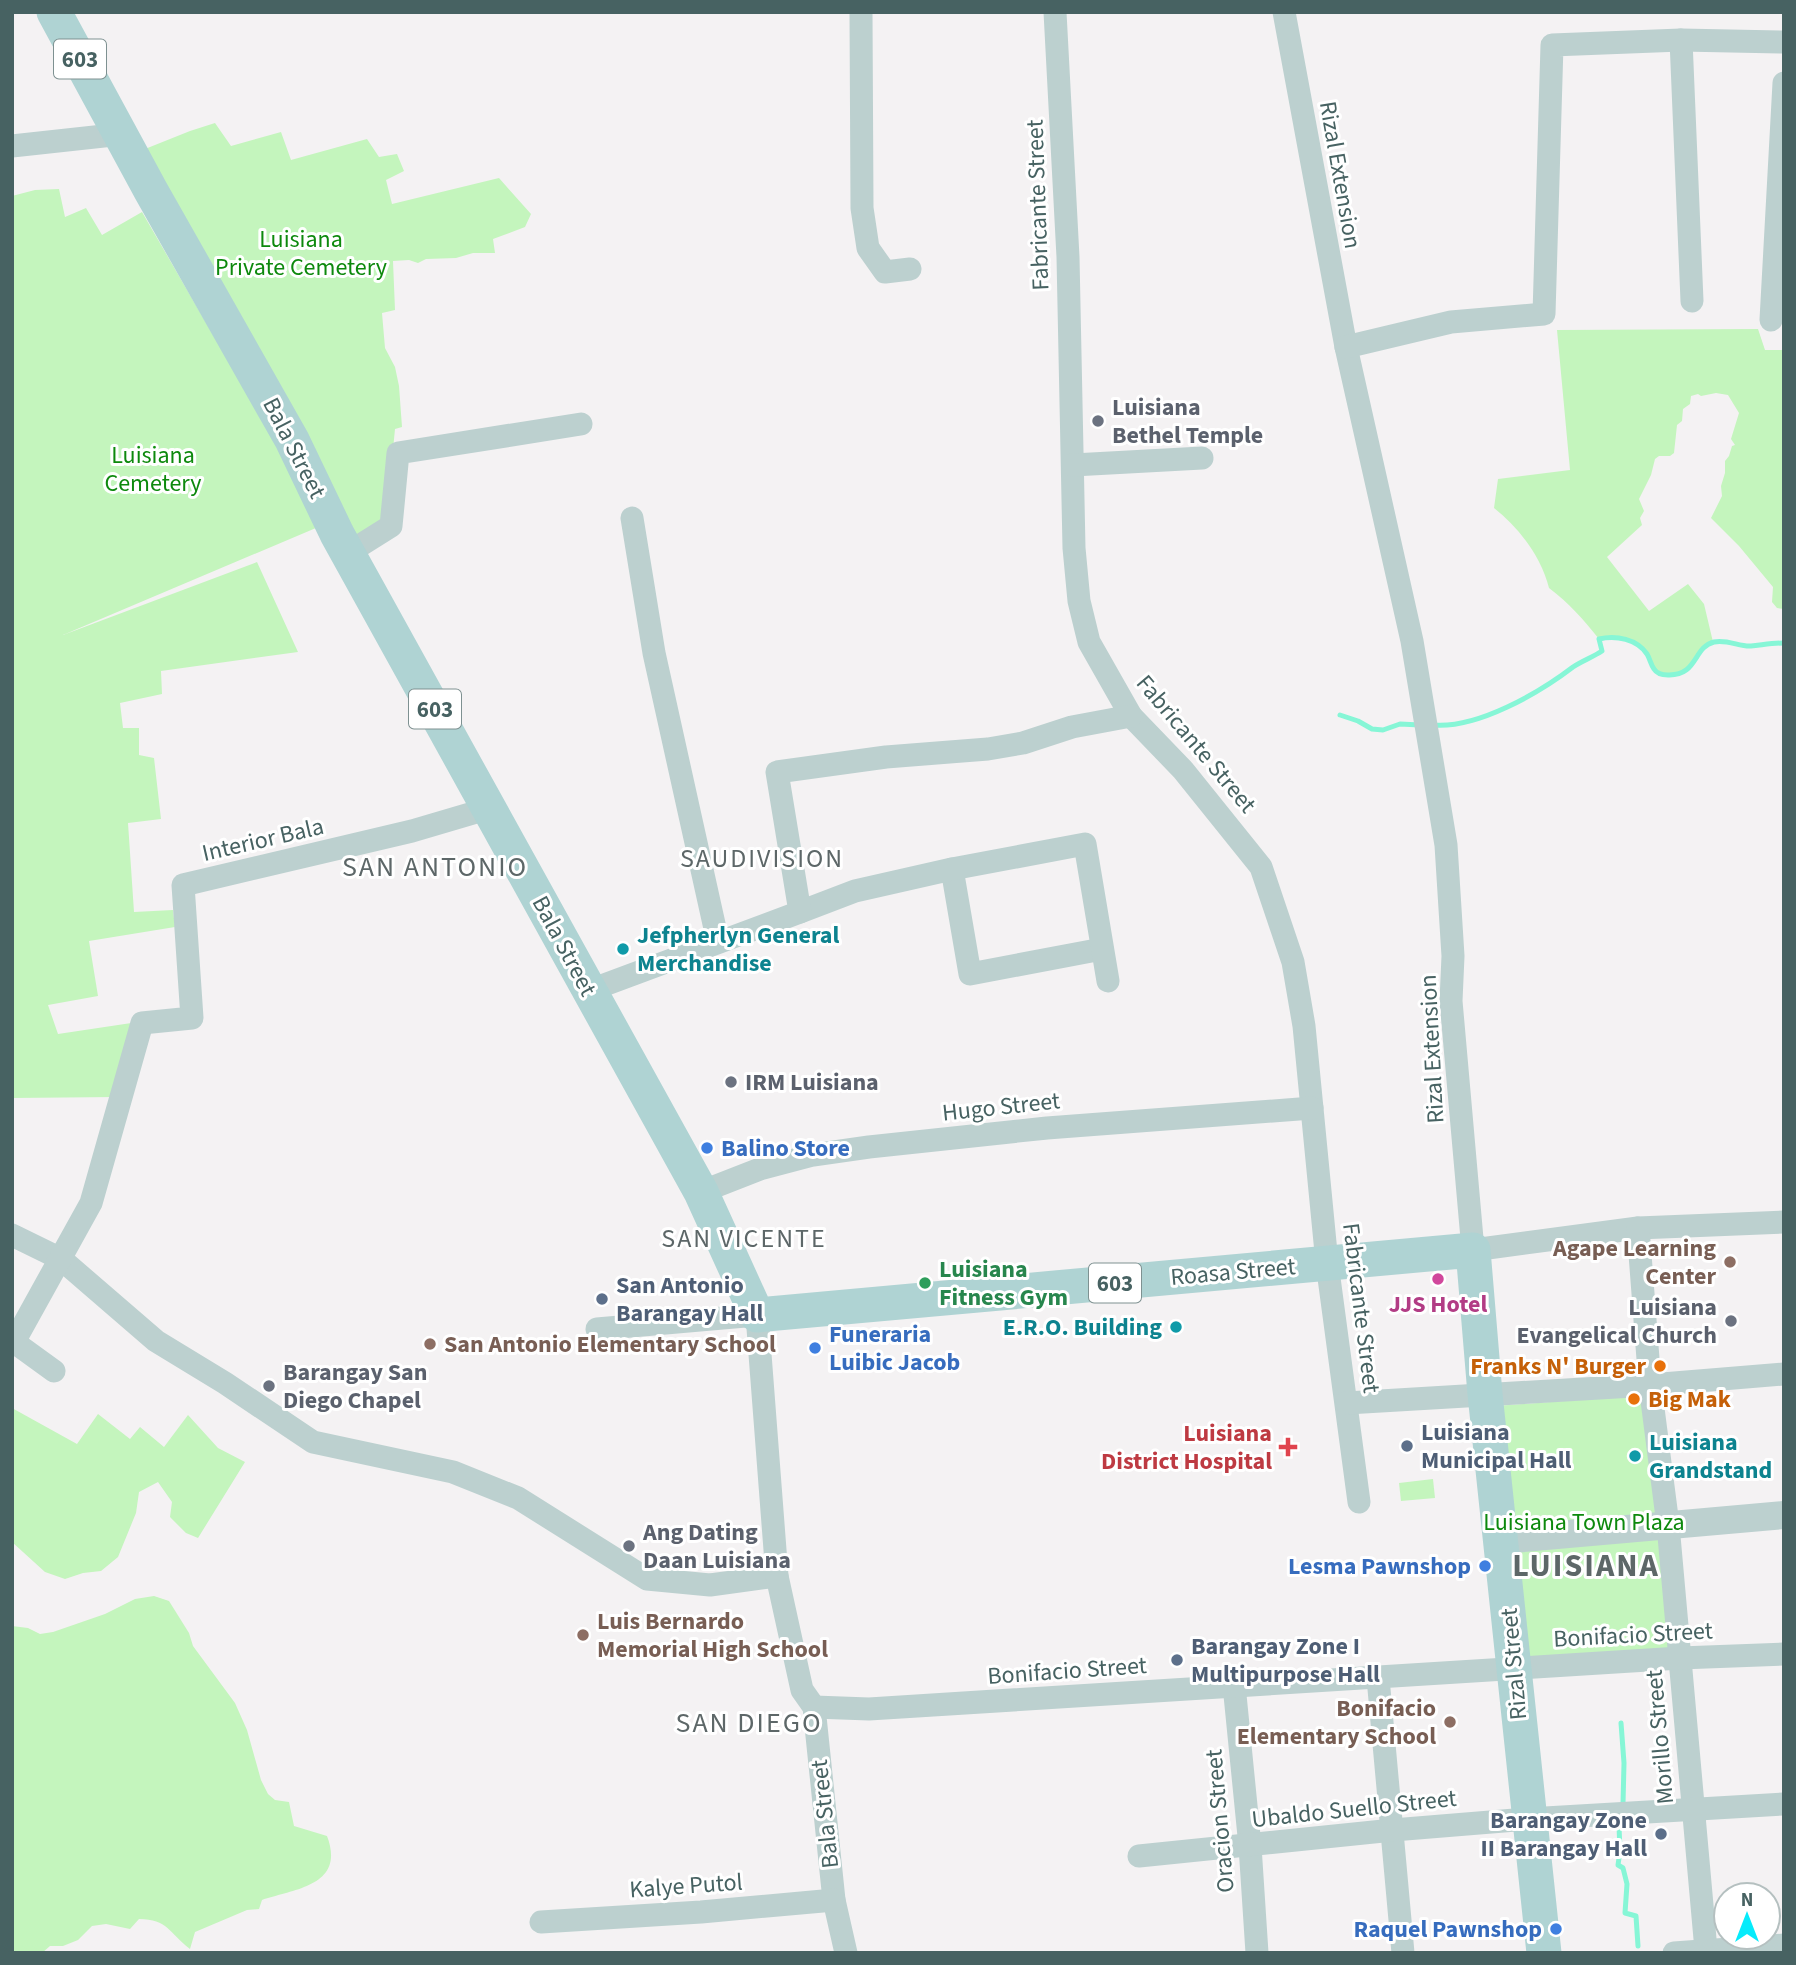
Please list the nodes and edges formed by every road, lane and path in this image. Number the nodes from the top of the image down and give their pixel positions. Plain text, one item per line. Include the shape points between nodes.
1 (54, 12) edge
2 (861, 12) edge
3 (1055, 12) edge
4 (1284, 12) edge
5 (1681, 40) junction
6 (1784, 42) edge
7 (1784, 83) edge
8 (122, 134) junction
9 (12, 146) edge
10 (910, 269) dead end
11 (1692, 301) dead end
12 (1771, 320) dead end
13 (1346, 347) junction
14 (581, 424) dead end
15 (1202, 458) dead end
16 (1073, 465) junction
17 (632, 518) dead end
18 (348, 553) junction
19 (1131, 716) junction
20 (490, 808) junction
21 (952, 869) junction
22 (800, 912) junction
23 (718, 942) junction
24 (1102, 949) junction
25 (1108, 981) dead end
26 (588, 991) junction
27 (1312, 1108) junction
28 (701, 1192) junction
29 (1784, 1223) edge
30 (1638, 1227) junction
31 (12, 1235) edge
32 (1473, 1250) junction
33 (61, 1259) junction
34 (1327, 1264) junction
35 (757, 1315) junction
36 (597, 1329) dead end
37 (54, 1371) dead end
38 (1784, 1374) edge
39 (1650, 1385) junction
40 (1485, 1394) junction
41 (1347, 1403) junction
42 (1359, 1502) dead end
43 (1784, 1515) edge
44 (1668, 1525) junction
45 (1502, 1540) junction
46 (777, 1576) junction
47 (1784, 1654) edge
48 (1680, 1658) junction
49 (1514, 1669) junction
50 (1378, 1678) junction
51 (1234, 1685) junction
52 (814, 1707) junction
53 (1784, 1804) edge
54 (1693, 1810) junction
55 (1528, 1819) junction
56 (1393, 1830) junction
57 (1250, 1846) junction
58 (1139, 1856) dead end
59 (834, 1900) junction
60 (541, 1922) dead end
61 (1784, 1945) edge
62 (1706, 1950) junction
63 (846, 1953) edge
64 (1257, 1953) edge
65 (1403, 1953) edge
66 (1544, 1953) edge
67 (1674, 1953) edge

1 - 8 main road, Bala Street / 603
2 - 10 street via 862,208 868,248 885,272
3 - 16 street, Fabricante Street
4 - 13 street, Rizal Extension
5 - 6 street
5 - 11 street
5 - 13 street via 1552,45 1544,314 1451,322
7 - 12 street
8 - 9 street
8 - 18 main road, Bala Street / 603 via 292,440
13 - 32 street, Rizal Extension via 1412,641 1446,845 1454,956 1451,1001
14 - 18 street via 398,453 391,526
15 - 16 street
16 - 19 street, Fabricante Street via 1074,548 1088,642
17 - 23 street via 654,653
18 - 20 main road, Bala Street / 603
19 - 22 street via 988,749 777,772
19 - 27 street, Fabricante Street via 1183,770 1261,867 1293,962
20 - 26 main road, Bala Street / 603
20 - 33 street, Interior Bala via 183,886 192,1018 142,1023 91,1203
21 - 22 street via 855,891
21 - 24 street via 970,974
21 - 24 street via 1085,844
22 - 23 street
23 - 26 street
24 - 25 street
26 - 28 main road, Bala Street / 603
27 - 28 street, Hugo Street via 869,1147 760,1169
27 - 34 street, Fabricante Street
28 - 35 main road, Bala Street / 603
29 - 30 street, Roasa Street
30 - 32 street, Roasa Street
30 - 39 street, Morillo Street
31 - 33 street
32 - 34 main road, Roasa Street / 603
32 - 40 main road, Rizal Street
33 - 37 street via 14,1342
33 - 46 street via 156,1341 313,1442 453,1472 518,1498 647,1579 710,1585
34 - 35 main road, Roasa Street / 603
34 - 41 street, Fabricante Street
35 - 36 street, Roasa Street
35 - 46 street, Bala Street
38 - 39 street
39 - 40 street
39 - 44 street, Morillo Street
40 - 41 street
40 - 45 main road, Rizal Street
41 - 42 street, Fabricante Street
43 - 44 street
44 - 45 street
44 - 48 street, Morillo Street
45 - 49 main road, Rizal Street
46 - 52 street, Bala Street via 802,1690
47 - 48 street, Bonifacio Street
48 - 49 street, Bonifacio Street
48 - 54 street, Morillo Street
49 - 50 street, Bonifacio Street
49 - 55 main road, Rizal Street
50 - 51 street, Bonifacio Street
50 - 56 street
51 - 52 street, Bonifacio Street via 869,1709
51 - 57 street, Oracion Street
52 - 59 street, Bala Street
53 - 54 street, Ubaldo Suello Street
54 - 55 street, Ubaldo Suello Street
54 - 62 street, Morillo Street
55 - 56 street, Ubaldo Suello Street
55 - 66 main road, Rizal Street
56 - 57 street, Ubaldo Suello Street
56 - 65 street
57 - 58 street, Ubaldo Suello Street
57 - 64 street, Oracion Street
59 - 60 street, Kalye Putol
59 - 63 street, Bala Street
61 - 62 street
62 - 67 street

